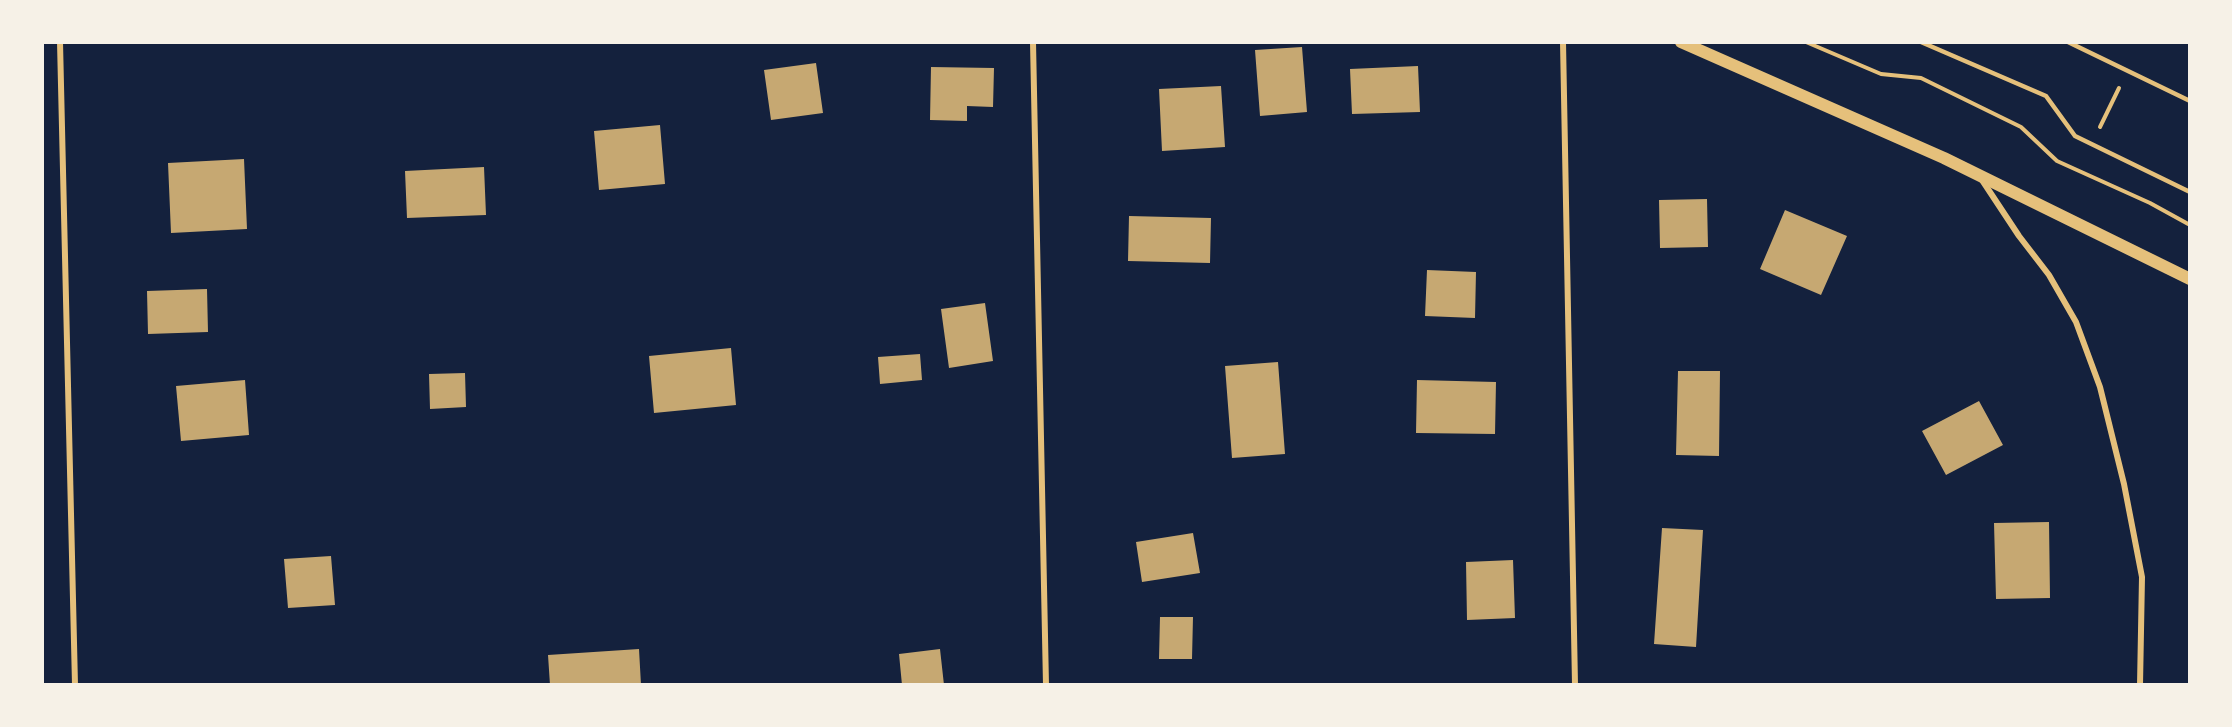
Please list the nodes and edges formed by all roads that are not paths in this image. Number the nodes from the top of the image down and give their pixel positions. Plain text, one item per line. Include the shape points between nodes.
1 (60, 42) edge
2 (1033, 42) edge
3 (1563, 42) edge
4 (1682, 42) edge
5 (1921, 42) edge
6 (2068, 42) edge
7 (2190, 101) edge
8 (1979, 174) junction
9 (2190, 192) edge
10 (2190, 279) edge
11 (75, 685) edge
12 (1046, 685) edge
13 (1575, 685) edge
14 (2140, 685) edge

1 - 11 street
2 - 12 street
3 - 13 street
4 - 8 main road
5 - 9 lane via 2046,96 2075,136
6 - 7 lane
8 - 10 main road
8 - 14 street via 2049,275 2076,322 2100,387 2142,577

